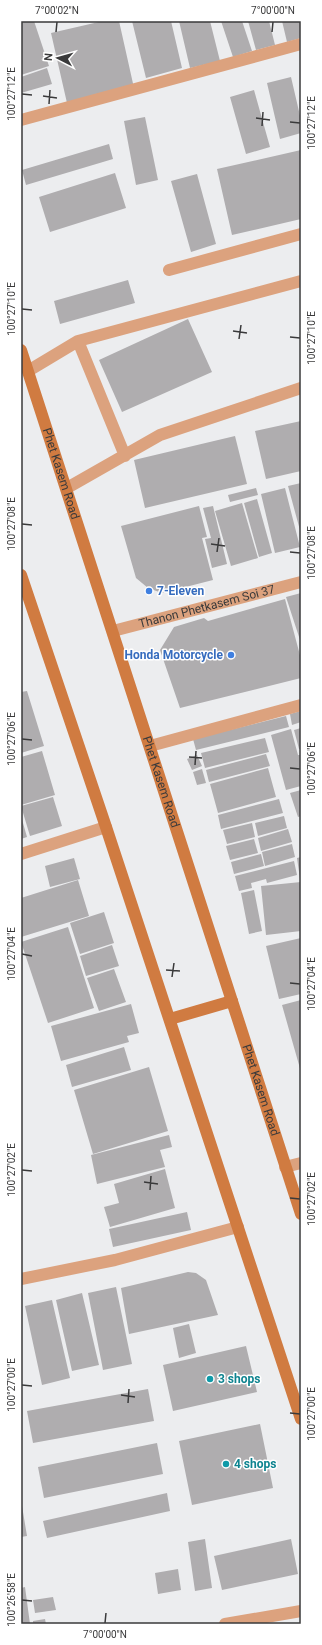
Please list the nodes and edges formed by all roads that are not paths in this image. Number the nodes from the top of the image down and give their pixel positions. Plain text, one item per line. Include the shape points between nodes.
1 (301, 44) edge
2 (21, 120) edge
3 (301, 234) edge
4 (169, 270) dead end
5 (301, 281) edge
6 (78, 341) junction
7 (21, 350) edge
8 (28, 371) junction
9 (301, 388) edge
10 (125, 456) junction
11 (66, 488) junction
12 (21, 575) edge
13 (301, 582) edge
14 (113, 631) junction
15 (301, 705) edge
16 (150, 746) junction
17 (106, 827) junction
18 (21, 854) edge
19 (232, 1001) junction
20 (170, 1019) junction
21 (301, 1162) edge
22 (285, 1166) junction
23 (301, 1214) edge
24 (238, 1227) junction
25 (21, 1279) edge
26 (301, 1418) edge
27 (301, 1611) edge
28 (225, 1624) edge

1 - 2 street
3 - 4 street
5 - 6 street
6 - 8 street
6 - 10 street
7 - 8 main road, Phet Kasem Road
8 - 11 main road, Phet Kasem Road
9 - 10 street via 160,435
10 - 11 street
11 - 14 main road, Phet Kasem Road
12 - 17 main road
13 - 14 street, Thanon Phetkasem Soi 37
14 - 16 main road, Phet Kasem Road
15 - 16 street
16 - 19 main road, Phet Kasem Road
17 - 18 street
17 - 20 main road
19 - 20 main road
19 - 22 main road, Phet Kasem Road
20 - 24 main road
21 - 22 street
22 - 23 main road, Phet Kasem Road
24 - 25 street via 115,1260
24 - 26 main road
27 - 28 street

